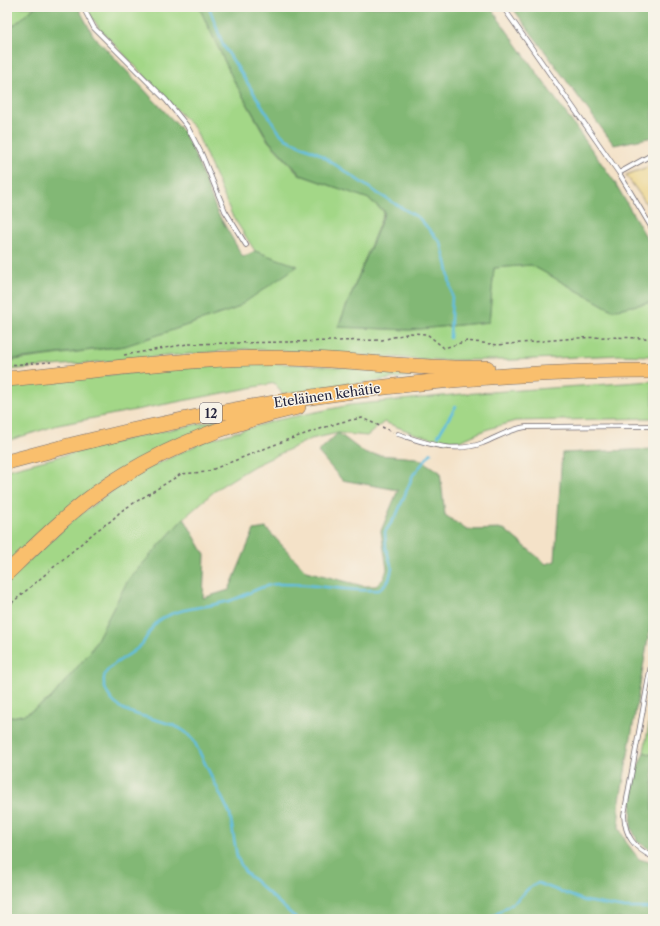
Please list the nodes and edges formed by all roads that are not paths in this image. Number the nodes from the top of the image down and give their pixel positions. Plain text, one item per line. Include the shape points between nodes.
1 (83, 7) edge
2 (503, 7) edge
3 (653, 154) edge
4 (619, 172) junction
5 (653, 230) edge
6 (246, 245) dead end
7 (606, 371) junction
8 (653, 371) edge
9 (7, 379) edge
10 (419, 383) junction
11 (653, 426) edge
12 (398, 434) road end
13 (7, 462) edge
14 (7, 573) edge
15 (653, 654) edge
16 (653, 857) edge

1 - 6 lane via 94,28 166,100 187,126 225,211
2 - 4 lane
3 - 4 lane
4 - 5 lane
7 - 8 highway, Eteläinen kehätie / 12
7 - 9 highway via 542,367 432,368 255,358
7 - 10 highway, Eteläinen kehätie / 12
10 - 13 highway, Eteläinen kehätie / 12 via 309,397 210,414 78,442
10 - 14 highway via 290,409 209,434 166,451 90,499
11 - 12 lane via 516,428 474,446 452,448 431,445
15 - 16 lane via 624,815 629,838 640,850

